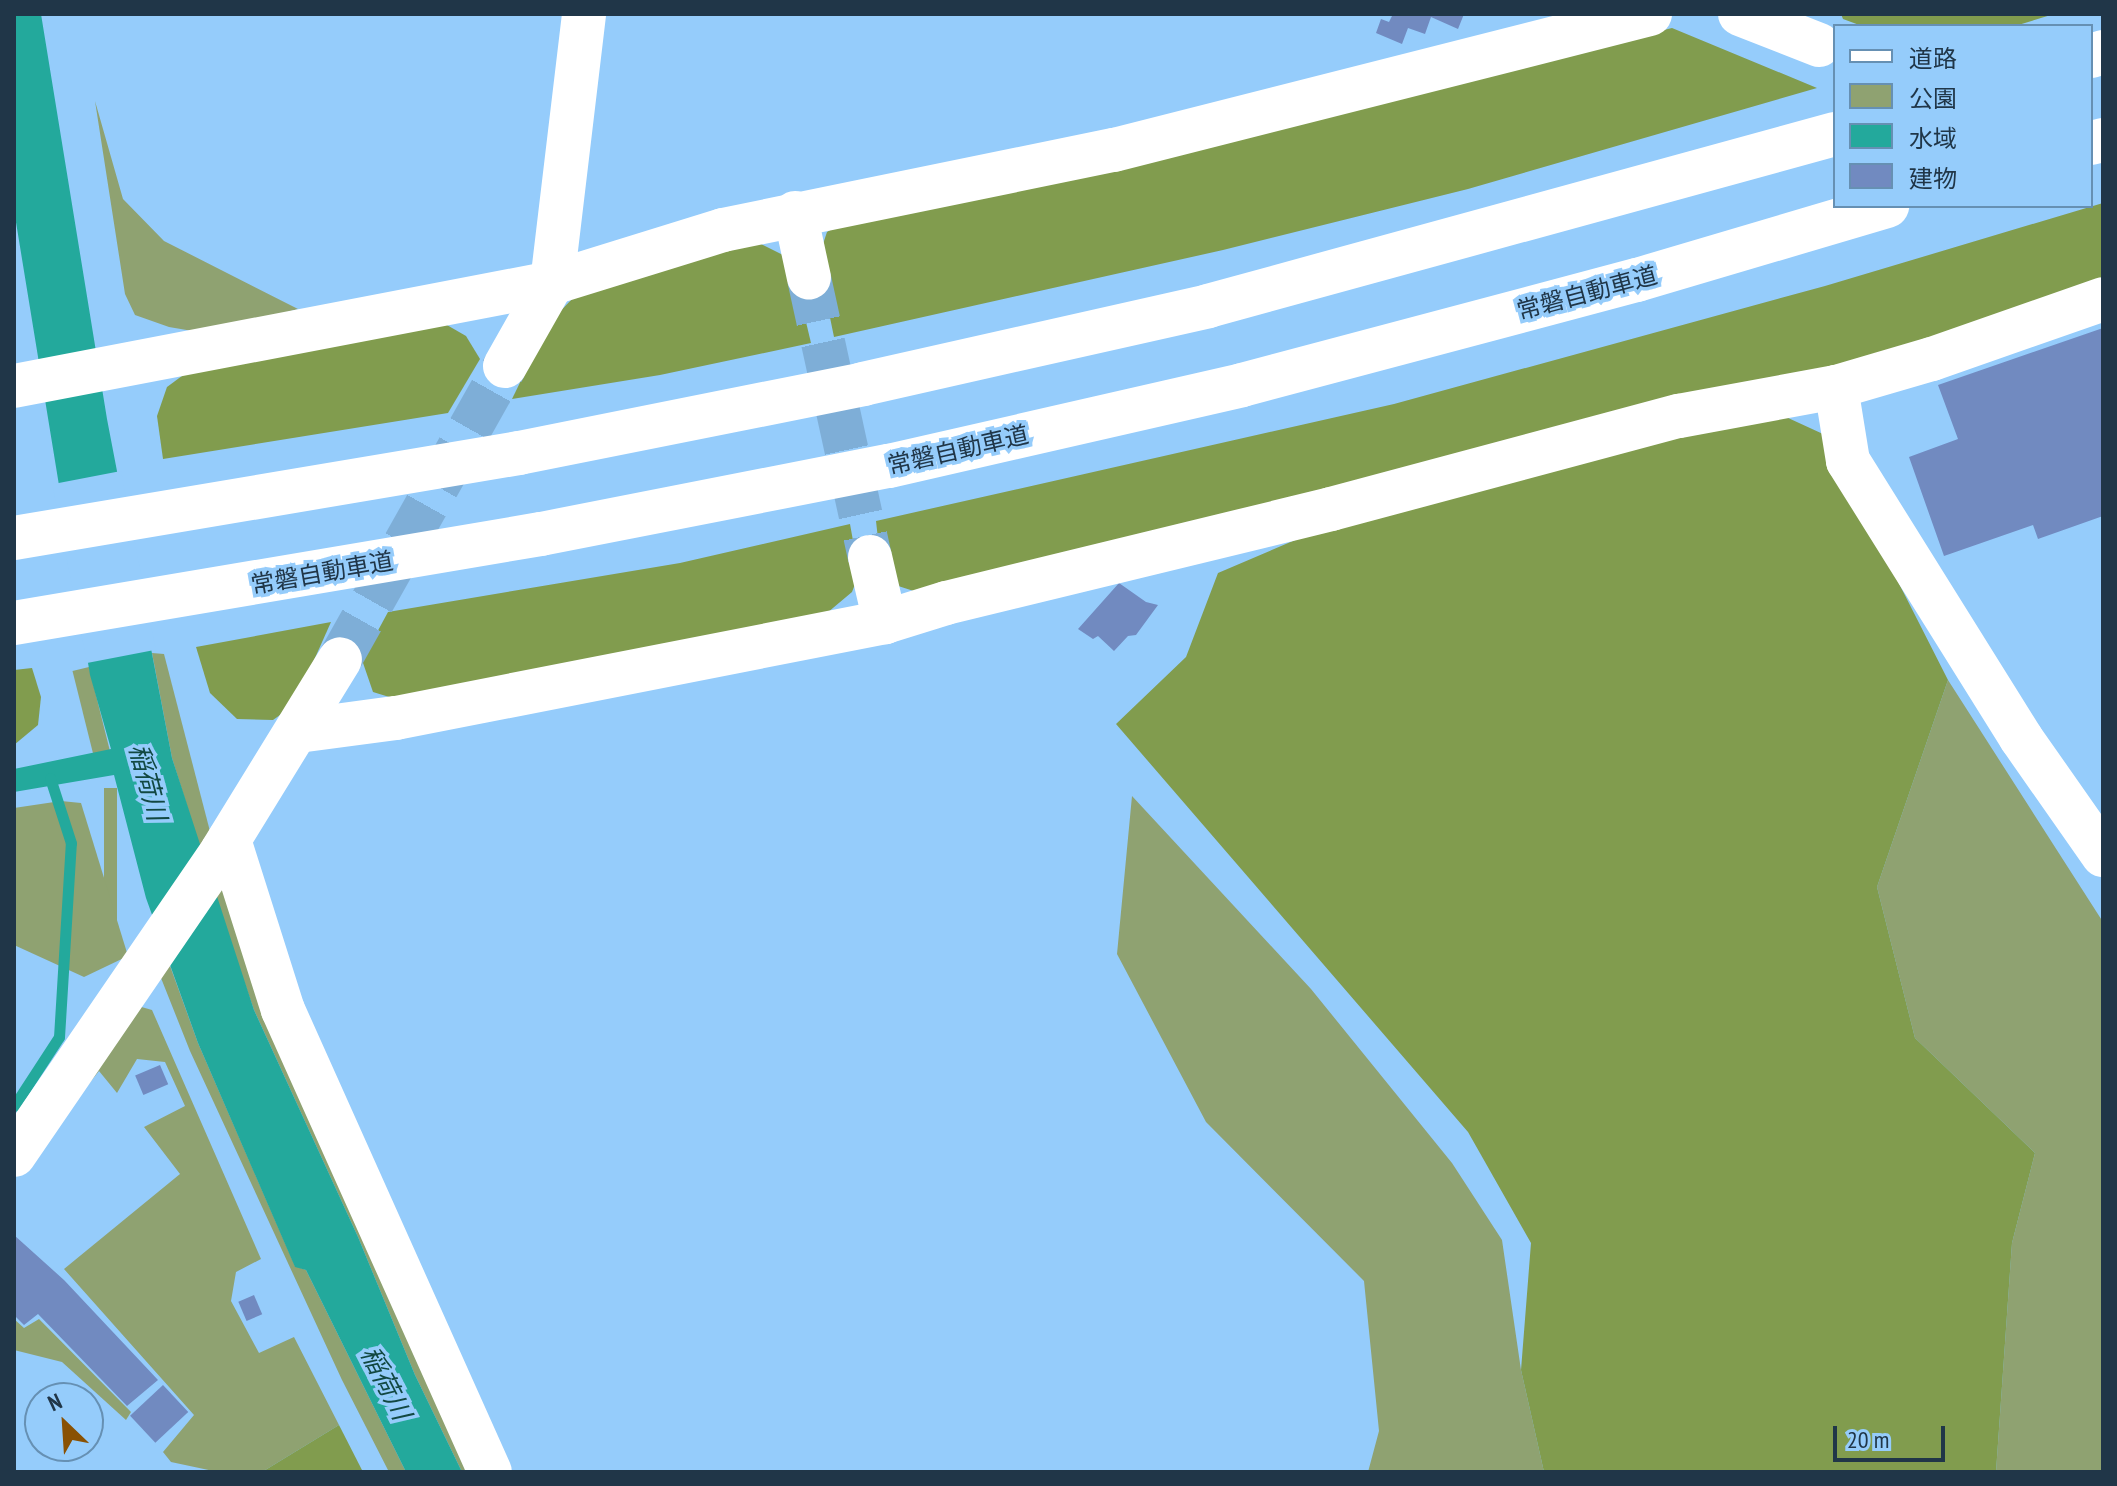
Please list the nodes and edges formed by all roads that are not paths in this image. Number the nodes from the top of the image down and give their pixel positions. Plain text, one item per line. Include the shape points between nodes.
1 (584, 14) edge
2 (1650, 14) edge
3 (1740, 14) edge
4 (1819, 45) dead end
5 (1833, 135) edge
6 (1880, 208) edge
7 (795, 213) junction
8 (809, 278) tunnel mouth
9 (552, 283) junction
10 (2103, 299) edge
11 (505, 366) tunnel mouth
12 (21, 384) edge
13 (1836, 387) junction
14 (30, 536) edge
15 (870, 557) tunnel mouth
16 (885, 622) junction
17 (14, 623) edge
18 (340, 659) tunnel mouth
19 (298, 731) junction
20 (222, 851) junction
21 (2103, 855) edge
22 (14, 1155) edge
23 (490, 1472) edge

1 - 9 main road
2 - 7 main road via 1114,150
3 - 4 main road
5 - 14 main road via 1238,298 863,384 519,453
6 - 17 main road, 常磐自動車道 via 1622,284 1242,385 889,466 557,531
7 - 8 main road
7 - 9 main road
9 - 11 main road
9 - 12 main road
10 - 13 main road
13 - 16 main road via 1679,416
13 - 21 main road via 1848,461 2021,738
15 - 16 main road
16 - 19 main road via 396,718
18 - 19 main road
19 - 20 main road
20 - 22 main road
20 - 23 main road via 283,1010

